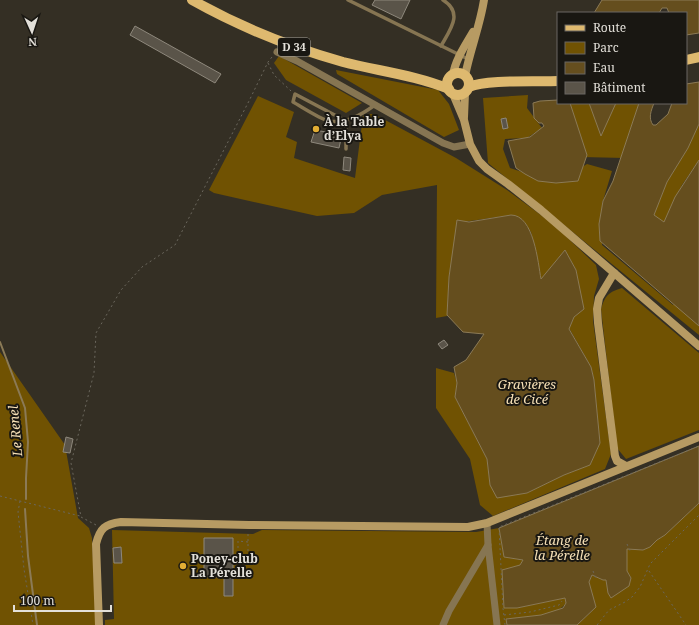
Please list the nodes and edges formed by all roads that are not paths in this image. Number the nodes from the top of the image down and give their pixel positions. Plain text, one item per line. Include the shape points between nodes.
1 (192, 0) edge
2 (348, 0) edge
3 (443, 0) edge
4 (484, 0) edge
5 (480, 21) junction
6 (440, 46) junction
7 (277, 52) road end
8 (460, 56) junction
9 (699, 57) edge
10 (468, 60) junction
11 (687, 60) edge
12 (403, 75) junction
13 (451, 76) junction
14 (557, 81) edge
15 (467, 84) junction
16 (451, 91) junction
17 (376, 105) junction
18 (464, 120) junction
19 (346, 121) junction
20 (470, 144) junction
21 (346, 149) dead end
22 (614, 273) junction
23 (699, 346) edge
24 (699, 437) edge
25 (615, 456) junction
26 (626, 466) junction
27 (605, 474) junction
28 (487, 523) junction
29 (488, 545) junction
30 (99, 625) edge
31 (443, 625) edge
32 (497, 625) edge

1 - 12 main road, D 34 via 239,25 287,45 343,62
2 - 6 lane
3 - 6 lane via 454,10 455,17
4 - 5 main road
5 - 8 main road
5 - 10 main road
6 - 8 lane
7 - 17 street
8 - 10 lane
8 - 13 main road
9 - 11 main road
10 - 15 main road
12 - 13 main road, D 34
12 - 16 main road, D 34
13 - 15 main road via 460,74
13 - 16 main road via 448,83
14 - 15 main road
15 - 16 main road via 459,95
15 - 18 main road
16 - 18 main road
17 - 19 lane
17 - 20 street via 443,143 454,147
18 - 20 main road
19 - 19 lane via 295,94 293,102 328,121
19 - 21 lane
20 - 22 main road via 479,161 487,169 541,210
22 - 23 main road
22 - 25 main road via 599,298 597,309
24 - 26 main road
25 - 26 main road via 617,461
25 - 27 main road
26 - 27 main road via 616,472
27 - 28 main road
28 - 29 street
28 - 30 main road via 448,528 112,523 102,528 96,544
29 - 31 street
29 - 32 street

